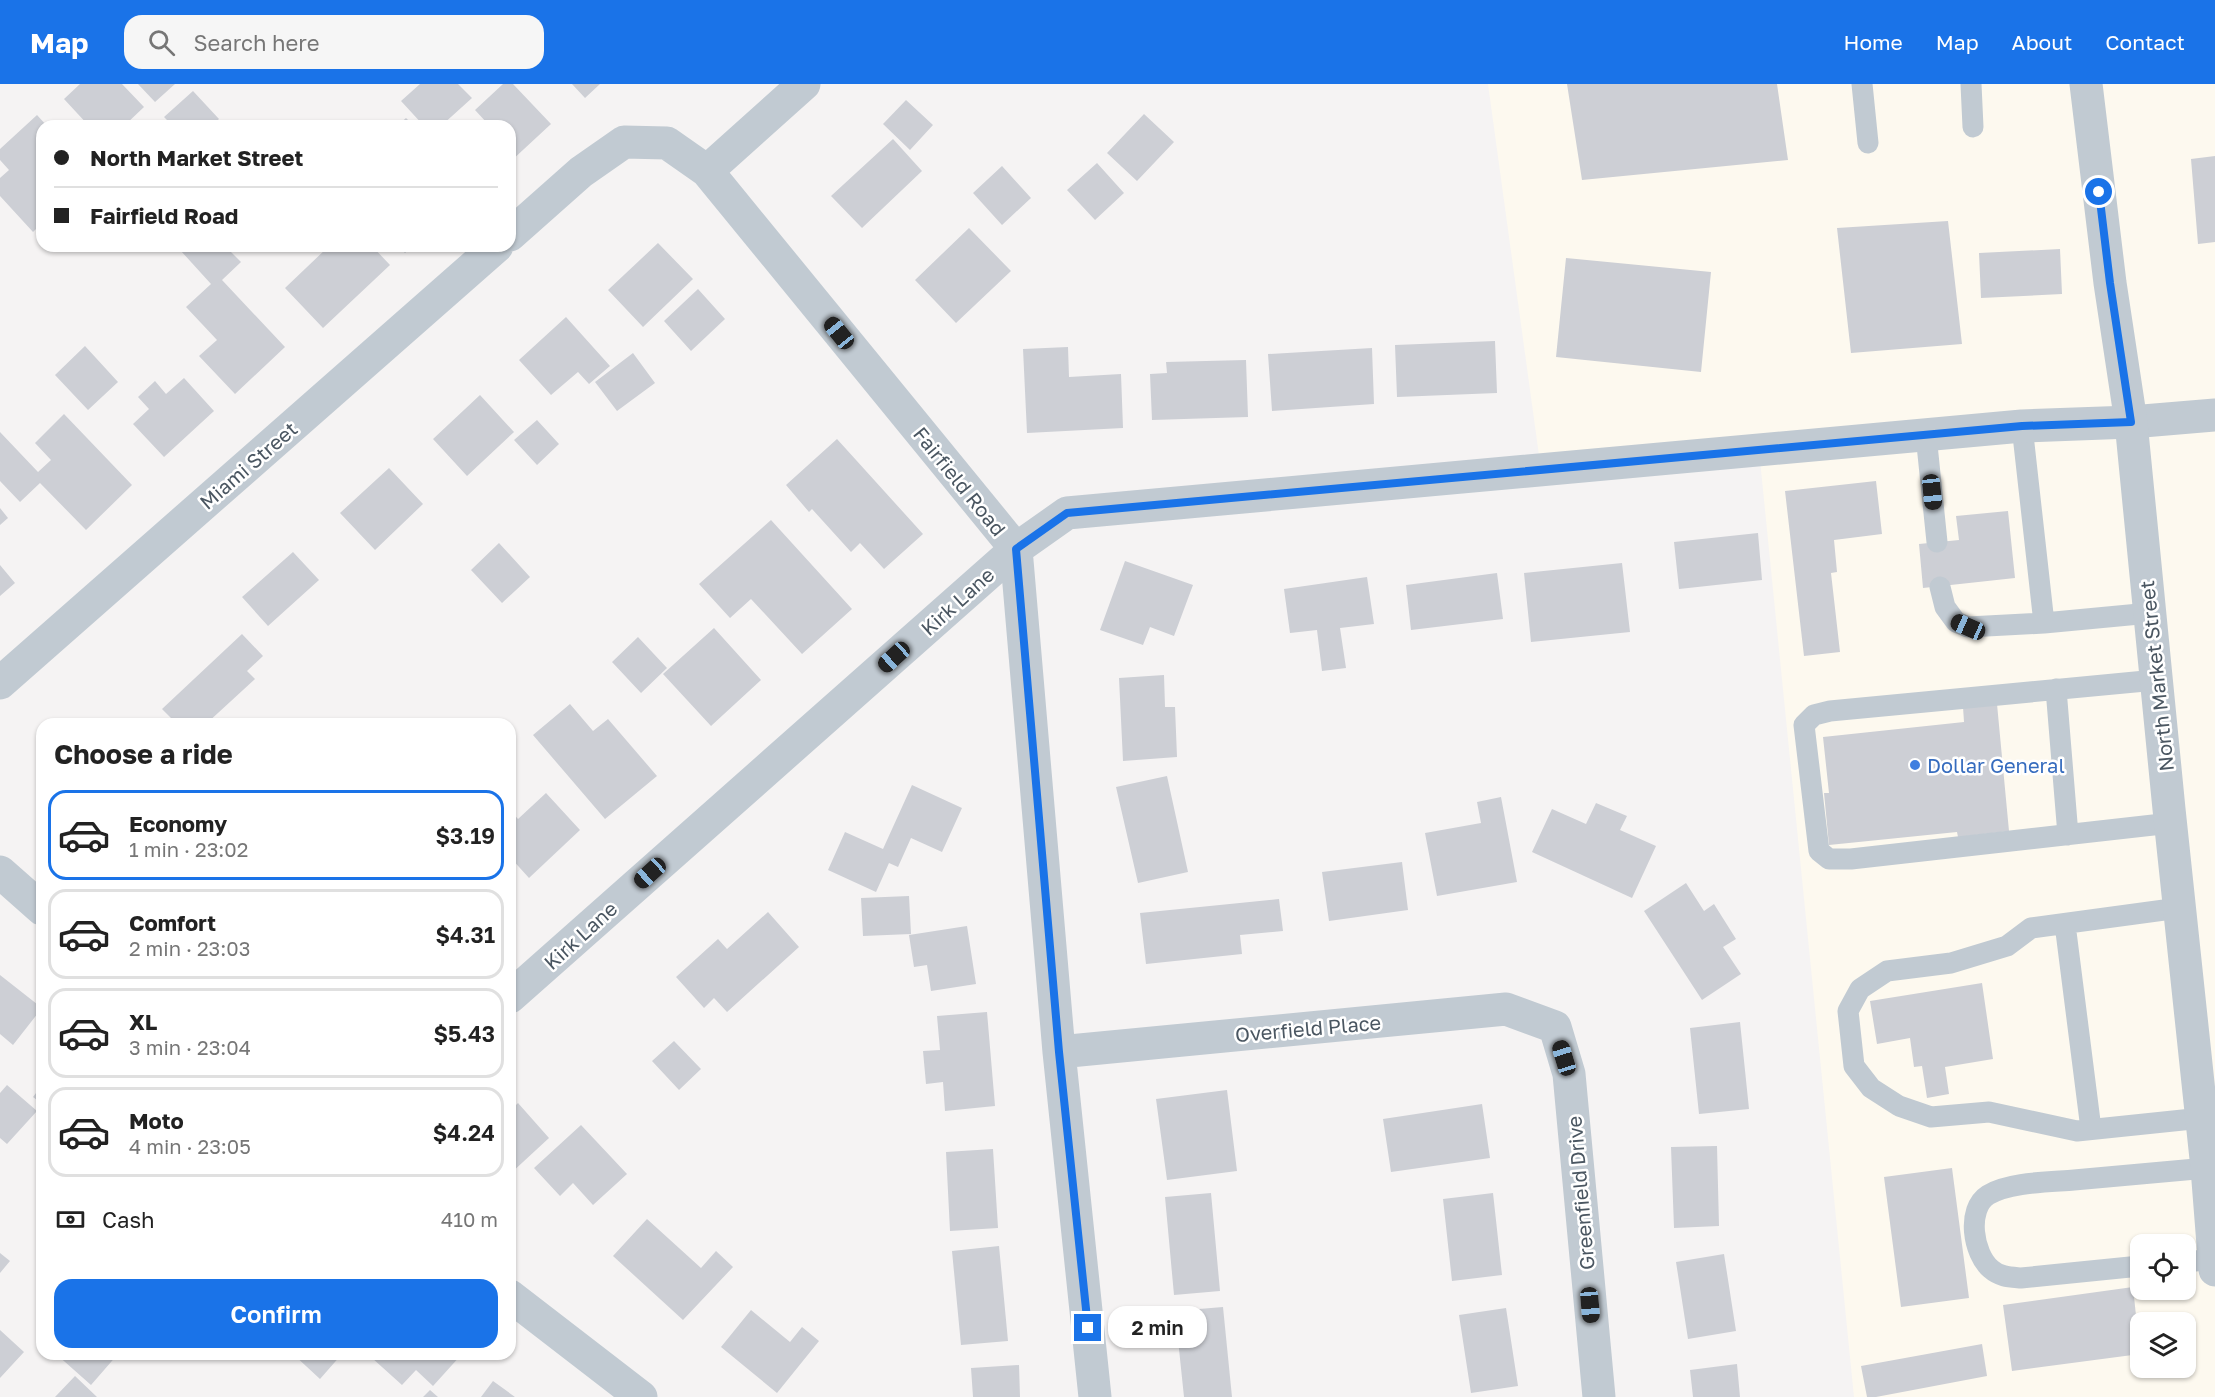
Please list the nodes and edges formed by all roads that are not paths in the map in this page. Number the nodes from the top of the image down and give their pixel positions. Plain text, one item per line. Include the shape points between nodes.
1 (804, 84) edge
2 (1862, 84) edge
3 (1971, 84) edge
4 (2086, 84) edge
5 (1973, 127) dead end
6 (1868, 143) dead end
7 (707, 171) junction
8 (516, 230) edge
9 (490, 252) edge
10 (2215, 415) edge
11 (2131, 422) junction
12 (2022, 426) junction
13 (1926, 435) junction
14 (1937, 542) dead end
15 (1016, 549) junction
16 (1940, 587) dead end
17 (2150, 613) junction
18 (2044, 623) junction
19 (2156, 680) junction
20 (0, 683) edge
21 (2056, 689) junction
22 (2171, 824) junction
23 (2068, 835) junction
24 (0, 872) edge
25 (36, 904) edge
26 (2179, 908) junction
27 (2065, 924) junction
28 (516, 992) edge
29 (1555, 1027) joint
30 (1059, 1052) junction
31 (2206, 1112) edge
32 (2091, 1129) junction
33 (2207, 1168) junction
34 (2205, 1264) edge
35 (2130, 1267) edge
36 (516, 1301) edge
37 (641, 1397) edge
38 (1095, 1397) edge
39 (1599, 1397) edge

1 - 7 street
2 - 6 lane
3 - 5 lane
4 - 11 street, North Market Street
7 - 8 street via 667,143 624,142 581,172
7 - 15 street, Fairfield Road
9 - 20 street, Miami Street
10 - 11 street, Kirk Lane
11 - 12 street, Kirk Lane
11 - 17 street, North Market Street
12 - 13 street, Kirk Lane
12 - 18 lane
13 - 14 lane
13 - 15 street, Kirk Lane via 1067,513
15 - 28 street, Kirk Lane
15 - 30 street, Fairfield Road
16 - 18 lane via 1945,607 1956,622 1968,627
17 - 18 lane
17 - 19 street, North Market Street
19 - 21 lane
19 - 22 street, North Market Street
21 - 23 lane
21 - 23 lane via 1830,711 1814,715 1804,724 1819,850 1829,859
22 - 23 lane
22 - 26 street, North Market Street
24 - 25 street
26 - 27 lane
26 - 31 street, North Market Street
27 - 32 lane
27 - 32 lane via 2031,928 2007,946 1951,963 1887,971 1860,989 1848,1011 1854,1066 1871,1088 1899,1106 1930,1117 1989,1112 2077,1131
29 - 30 street, Overfield Place via 1506,1009
29 - 39 street, Greenfield Drive via 1569,1074
30 - 38 street, Fairfield Road
31 - 32 lane
31 - 33 street, North Market Street
33 - 34 street, North Market Street
33 - 35 lane via 2004,1188 1987,1195 1976,1208 1977,1249 1984,1262 2003,1276 2021,1278
36 - 37 street

